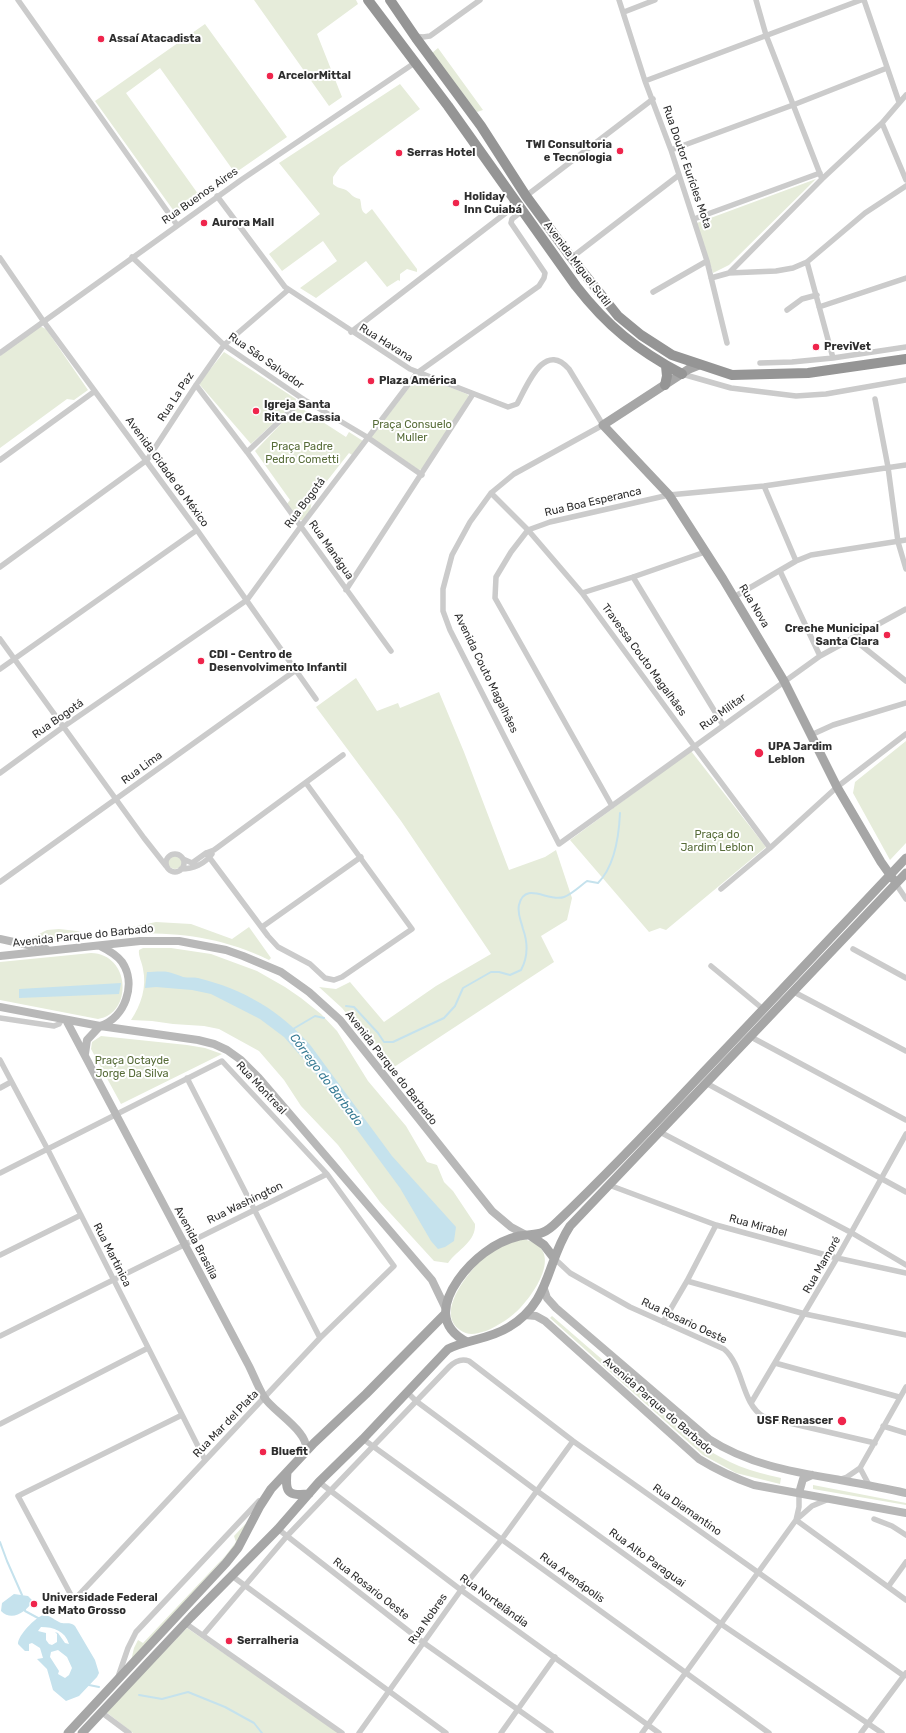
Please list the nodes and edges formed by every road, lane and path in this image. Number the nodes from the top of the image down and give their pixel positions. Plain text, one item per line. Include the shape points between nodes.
1 (18, 0) edge
2 (368, 0) edge
3 (390, 0) edge
4 (480, 0) edge
5 (619, 0) edge
6 (655, 0) edge
7 (756, 0) edge
8 (862, 0) edge
9 (624, 12) junction
10 (766, 35) junction
11 (414, 36) junction
12 (416, 62) junction
13 (887, 68) junction
14 (645, 81) junction
15 (906, 95) edge
16 (653, 99) junction
17 (899, 102) junction
18 (794, 105) junction
19 (882, 123) junction
20 (671, 150) junction
21 (679, 175) junction
22 (821, 176) junction
23 (906, 180) edge
24 (906, 186) edge
25 (217, 196) junction
26 (526, 196) junction
27 (513, 197) junction
28 (522, 211) junction
29 (694, 219) junction
30 (177, 225) junction
31 (0, 258) edge
32 (132, 258) junction
33 (572, 258) junction
34 (707, 261) junction
35 (807, 262) junction
36 (729, 273) junction
37 (711, 278) junction
38 (906, 278) edge
39 (288, 290) junction
40 (653, 292) dead end
41 (817, 295) junction
42 (819, 307) junction
43 (788, 310) dead end
44 (44, 322) junction
45 (351, 332) junction
46 (727, 343) dead end
47 (224, 345) junction
48 (906, 348) edge
49 (0, 353) edge
50 (834, 358) junction
51 (906, 358) edge
52 (760, 363) dead end
53 (699, 365) junction
54 (666, 366) junction
55 (569, 369) joint
56 (417, 373) junction
57 (682, 374) junction
58 (906, 380) edge
59 (196, 385) junction
60 (665, 385) junction
61 (94, 391) junction
62 (473, 394) junction
63 (302, 399) junction
64 (875, 399) dead end
65 (603, 425) junction
66 (367, 437) junction
67 (247, 452) junction
68 (0, 460) edge
69 (147, 460) junction
70 (906, 464) edge
71 (888, 467) junction
72 (422, 475) junction
73 (764, 486) junction
74 (491, 493) junction
75 (669, 495) junction
76 (301, 526) junction
77 (197, 530) junction
78 (528, 530) junction
79 (906, 540) edge
80 (898, 542) junction
81 (705, 552) junction
82 (796, 561) junction
83 (0, 567) edge
84 (906, 569) edge
85 (780, 571) junction
86 (633, 577) junction
87 (346, 590) junction
88 (582, 593) junction
89 (734, 597) junction
90 (247, 600) junction
91 (906, 609) edge
92 (852, 638) junction
93 (0, 639) edge
94 (391, 651) dead end
95 (820, 656) junction
96 (14, 659) junction
97 (0, 669) edge
98 (296, 670) junction
99 (906, 680) edge
100 (784, 681) junction
101 (316, 699) dead end
102 (906, 702) edge
103 (723, 725) junction
104 (63, 727) junction
105 (906, 734) edge
106 (811, 735) junction
107 (694, 746) junction
108 (343, 755) dead end
109 (0, 773) edge
110 (306, 783) junction
111 (837, 787) junction
112 (116, 800) junction
113 (612, 806) junction
114 (559, 844) joint
115 (770, 848) junction
116 (208, 855) junction
117 (157, 856) junction
118 (168, 856) junction
119 (361, 857) junction
120 (906, 858) edge
121 (184, 859) junction
122 (166, 866) junction
123 (181, 869) junction
124 (906, 873) edge
125 (890, 875) junction
126 (0, 882) edge
127 (896, 884) junction
128 (721, 889) dead end
129 (906, 898) edge
130 (262, 927) junction
131 (0, 939) edge
132 (100, 946) junction
133 (853, 949) dead end
134 (52, 950) junction
135 (0, 956) edge
136 (711, 966) dead end
137 (906, 978) edge
138 (794, 992) junction
139 (0, 1007) edge
140 (763, 1009) junction
141 (0, 1018) edge
142 (64, 1019) junction
143 (104, 1025) junction
144 (752, 1037) junction
145 (906, 1051) edge
146 (85, 1054) junction
147 (0, 1060) edge
148 (187, 1078) junction
149 (11, 1082) junction
150 (706, 1083) junction
151 (0, 1088) edge
152 (117, 1113) junction
153 (906, 1120) edge
154 (660, 1132) junction
155 (906, 1134) edge
156 (48, 1150) junction
157 (0, 1173) edge
158 (328, 1174) junction
159 (881, 1179) junction
160 (609, 1185) junction
161 (906, 1192) edge
162 (254, 1210) junction
163 (80, 1215) junction
164 (716, 1225) junction
165 (852, 1232) junction
166 (528, 1236) junction
167 (184, 1245) junction
168 (0, 1255) edge
169 (554, 1258) junction
170 (837, 1258) junction
171 (906, 1265) edge
172 (394, 1266) joint
173 (906, 1272) edge
174 (113, 1280) junction
175 (687, 1281) junction
176 (544, 1289) junction
177 (445, 1311) junction
178 (805, 1314) junction
179 (525, 1315) junction
180 (663, 1322) junction
181 (906, 1335) edge
182 (0, 1336) edge
183 (320, 1338) junction
184 (467, 1342) junction
185 (148, 1348) junction
186 (775, 1363) junction
187 (906, 1387) edge
188 (407, 1392) junction
189 (264, 1398) junction
190 (899, 1398) junction
191 (416, 1401) junction
192 (751, 1403) junction
193 (182, 1415) junction
194 (0, 1424) edge
195 (884, 1426) junction
196 (300, 1433) junction
197 (906, 1433) edge
198 (322, 1436) junction
199 (363, 1439) junction
200 (573, 1442) junction
201 (875, 1443) junction
202 (373, 1446) junction
203 (305, 1452) junction
204 (205, 1460) junction
205 (860, 1468) junction
206 (287, 1472) junction
207 (812, 1475) junction
208 (839, 1480) junction
209 (319, 1482) junction
210 (869, 1486) junction
211 (271, 1489) junction
212 (330, 1490) junction
213 (537, 1491) junction
214 (799, 1493) junction
215 (906, 1493) edge
216 (308, 1494) junction
217 (831, 1498) junction
218 (906, 1513) edge
219 (874, 1519) dead end
220 (796, 1520) junction
221 (278, 1529) junction
222 (906, 1535) edge
223 (287, 1536) junction
224 (502, 1539) junction
225 (906, 1562) edge
226 (758, 1572) junction
227 (232, 1576) junction
228 (244, 1586) junction
229 (888, 1587) junction
230 (460, 1590) junction
231 (906, 1600) edge
232 (185, 1623) junction
233 (721, 1624) junction
234 (203, 1635) junction
235 (424, 1643) junction
236 (555, 1657) junction
237 (685, 1673) junction
238 (905, 1674) edge
239 (116, 1680) junction
240 (389, 1692) junction
241 (518, 1710) junction
242 (101, 1712) junction
243 (648, 1725) junction
244 (868, 1725) junction
245 (68, 1733) edge
246 (82, 1733) edge
247 (129, 1733) edge
248 (342, 1733) edge
249 (359, 1733) edge
250 (446, 1733) edge
251 (501, 1733) edge
252 (551, 1733) edge
253 (642, 1733) edge
254 (659, 1733) edge
255 (769, 1733) edge
256 (861, 1733) edge
257 (882, 1733) edge

1 - 30 street
2 - 12 highway, Avenida Miguel Sutil
3 - 11 highway, Avenida Miguel Sutil
4 - 11 street via 430,36
5 - 9 street, Rua Doutor Eurícles Mota
6 - 9 street
7 - 10 street
8 - 10 street
8 - 13 street
9 - 14 street, Rua Doutor Eurícles Mota
10 - 14 street
10 - 18 street
11 - 26 highway, Avenida Miguel Sutil via 481,126
12 - 25 street, Rua Buenos Aires
12 - 27 highway, Avenida Miguel Sutil
13 - 17 street
13 - 18 street
14 - 16 street, Rua Doutor Eurícles Mota
15 - 17 street
16 - 20 street, Rua Doutor Eurícles Mota
16 - 26 street
17 - 19 street
18 - 20 street
18 - 22 street
19 - 22 street
19 - 23 street
20 - 21 street, Rua Doutor Eurícles Mota
21 - 29 street, Rua Doutor Eurícles Mota
21 - 33 street
22 - 29 street
22 - 36 street
24 - 35 street via 865,213
25 - 30 street, Rua Buenos Aires
25 - 39 street, Rua Havana
26 - 33 highway, Avenida Miguel Sutil
27 - 28 highway, Avenida Miguel Sutil
27 - 45 street via 512,207 507,212
28 - 54 highway, Avenida Miguel Sutil via 596,311 618,333
28 - 56 street, Rua Bogotá via 511,223 543,268 545,273 542,282
29 - 34 street, Rua Doutor Eurícles Mota
30 - 32 street, Rua Buenos Aires
31 - 44 street, Avenida Cidade do México
32 - 44 street, Rua Buenos Aires
32 - 47 street, Rua São Salvador
33 - 53 highway, Avenida Miguel Sutil via 618,316 672,355
34 - 37 street, Rua Doutor Eurícles Mota
34 - 40 street
35 - 36 street via 776,272
35 - 41 street
36 - 37 street
37 - 46 street, Rua Doutor Eurícles Mota
38 - 42 street
39 - 45 street, Rua Havana
39 - 47 street, Rua La Paz
41 - 42 street
41 - 43 street via 802,299
42 - 50 street
44 - 49 street, Rua Buenos Aires
44 - 61 street, Avenida Cidade do México
45 - 56 street, Rua Havana
47 - 59 street, Rua La Paz
47 - 63 street, Rua São Salvador
48 - 50 street
50 - 52 street
51 - 53 highway, Avenida Miguel Sutil via 794,374 732,375
53 - 57 main road, Avenida Couto Magalhães
54 - 57 highway, Avenida Miguel Sutil
54 - 60 highway via 668,376
55 - 62 street, Rua Havana via 558,360 542,364 515,406 504,407
55 - 65 street, Rua Nova
56 - 62 street, Rua Havana
56 - 66 street, Rua Bogotá
57 - 58 street, Avenida Miguel Sutil via 731,388 796,396 826,394
57 - 60 main road, Avenida Couto Magalhães
59 - 67 street, Rua Manágua
59 - 69 street, Rua La Paz
60 - 65 main road, Avenida Couto Magalhães
61 - 68 street
61 - 69 street, Avenida Cidade do México
62 - 72 street
63 - 66 street, Rua São Salvador
63 - 67 street
64 - 71 street
65 - 74 street, Avenida Couto Magalhães via 514,474
65 - 75 main road, Rua Nova
66 - 72 street, Rua São Salvador
66 - 76 street, Rua Bogotá
67 - 76 street, Rua Manágua
69 - 77 street, Avenida Cidade do México
69 - 83 street, Rua La Paz
70 - 71 street, Rua Boa Esperanca
71 - 73 street, Rua Boa Esperanca
71 - 80 street
72 - 87 street
73 - 75 street, Rua Boa Esperanca
73 - 82 street
74 - 78 street, Travessa Couto Magalhães
74 - 114 street, Avenida Couto Magalhães via 470,522 452,555 443,589 443,611 450,630
75 - 78 street, Rua Boa Esperanca via 550,522
75 - 81 main road, Rua Nova
76 - 87 street, Rua Manágua
76 - 90 street, Rua Bogotá
77 - 90 street, Avenida Cidade do México
77 - 96 street
78 - 88 street, Travessa Couto Magalhães
78 - 113 street via 496,576 495,598
79 - 80 street
80 - 82 street via 811,555
80 - 84 street
81 - 86 street
81 - 89 main road, Rua Nova
82 - 85 street
85 - 89 street
85 - 95 street
86 - 88 street
86 - 103 street
87 - 94 street, Rua Manágua
88 - 107 street, Travessa Couto Magalhães
89 - 100 main road, Rua Nova
90 - 98 street, Avenida Cidade do México
90 - 104 street, Rua Bogotá
91 - 92 street, Rua Militar
92 - 95 street, Rua Militar
92 - 99 street
93 - 96 street
95 - 100 street, Rua Militar
96 - 97 street
96 - 104 street
98 - 101 street, Avenida Cidade do México
98 - 112 street, Rua Lima
100 - 103 street, Rua Militar
100 - 106 main road, Rua Nova
102 - 106 street via 833,725
103 - 107 street, Rua Militar
104 - 109 street, Rua Bogotá
104 - 112 street
105 - 111 street
106 - 111 main road, Rua Nova
107 - 113 street, Rua Militar
107 - 115 street, Travessa Couto Magalhães
108 - 110 street
110 - 116 street
110 - 119 street
111 - 115 street
111 - 125 main road, Rua Nova
112 - 117 street
112 - 126 street, Rua Lima
113 - 114 street, Rua Militar
115 - 128 street
116 - 121 street via 192,863
116 - 123 street via 193,869
116 - 130 street
117 - 118 street
117 - 122 street
118 - 121 street via 172,853 178,854
118 - 122 street
119 - 130 street
119 - 130 street via 412,929 334,980 325,978 310,964 278,947
120 - 125 main road
121 - 123 street
122 - 123 street via 173,872
124 - 127 main road
125 - 127 main road, Rua Nova
125 - 140 main road
127 - 129 street
127 - 138 main road
131 - 134 main road
132 - 134 main road, Avenida Parque do Barbado
132 - 143 main road via 121,960 128,975 125,1004 118,1014
132 - 166 main road, Avenida Parque do Barbado via 159,940 201,945 243,956 280,972 309,992 340,1020 496,1216
133 - 137 street
134 - 135 main road, Avenida Parque do Barbado
136 - 140 street
138 - 144 main road
138 - 145 street
139 - 142 main road
140 - 166 main road via 556,1224 548,1230
141 - 142 street via 54,1026
142 - 143 main road
142 - 146 main road, Avenida Brasília
143 - 146 main road via 87,1040
143 - 177 main road via 214,1044 241,1060 432,1280
144 - 150 main road
144 - 153 street
146 - 152 main road, Avenida Brasília
147 - 149 street, Rua Martinica
148 - 152 street, Rua Montreal
148 - 158 street, Rua Montreal via 222,1061
148 - 162 street
149 - 151 street
149 - 156 street, Rua Martinica
150 - 154 main road
150 - 159 street
152 - 156 street, Rua Montreal
152 - 167 main road, Avenida Brasília
154 - 160 main road
154 - 165 street
155 - 159 street, Rua Mamoré
156 - 157 street, Rua Montreal
156 - 163 street, Rua Martinica
158 - 162 street, Rua Washington
158 - 172 street, Rua Montreal
159 - 161 street
159 - 165 street, Rua Mamoré
160 - 164 street, Rua Mirabel
160 - 169 main road via 570,1226
162 - 167 street, Rua Washington
162 - 183 street
163 - 168 street
163 - 174 street, Rua Martinica
164 - 170 street, Rua Mirabel
164 - 175 street
165 - 170 street, Rua Mamoré
165 - 171 street
166 - 169 main road via 544,1245
166 - 177 main road via 508,1239 478,1258 458,1281
167 - 174 street, Rua Washington
167 - 189 main road, Avenida Brasília
169 - 176 main road
169 - 180 street, Rua Rosario Oeste via 587,1284
170 - 173 street, Rua Mirabel
170 - 178 street, Rua Mamoré
172 - 183 street, Rua Mar del Plata
174 - 182 street, Rua Washington
174 - 185 street, Rua Martinica
175 - 178 street
175 - 180 street
176 - 179 main road
176 - 207 main road, Avenida Parque do Barbado via 547,1298 556,1308 709,1439 748,1459
177 - 184 main road via 458,1338
177 - 198 main road
178 - 181 street
178 - 186 street, Rua Mamoré
179 - 184 main road via 492,1336
179 - 214 main road, Avenida Parque do Barbado via 536,1316 547,1323 699,1459 734,1478 754,1485
180 - 192 street, Rua Rosario Oeste via 730,1354
183 - 189 street, Rua Mar del Plata
184 - 188 main road via 448,1349
185 - 193 street, Rua Martinica
185 - 194 street
186 - 190 street
186 - 192 street, Rua Mamoré
187 - 190 street
188 - 191 street, Rua Alto Paraguai
188 - 199 main road
189 - 196 main road, Avenida Brasília
189 - 204 street, Rua Mar del Plata
190 - 195 street
191 - 200 street, Rua Diamantino via 452,1363 461,1359 469,1361
191 - 202 street
191 - 213 street, Rua Alto Paraguai
192 - 201 street, Rua Rosario Oeste via 759,1415 768,1419
193 - 204 street, Rua Martinica
193 - 204 street, Rua Mar del Plata via 18,1496 70,1595 76,1598
195 - 197 street
195 - 201 street
196 - 198 main road via 312,1438
196 - 203 main road via 306,1443
198 - 203 main road
199 - 202 street, Rua Arenápolis
199 - 209 main road
200 - 213 street, Rua Nobres
200 - 226 street, Rua Diamantino
201 - 205 street
202 - 212 street
202 - 224 street, Rua Arenápolis
203 - 206 main road
205 - 208 street
205 - 210 street
206 - 211 main road
206 - 216 main road via 287,1490 297,1495
207 - 208 main road, Avenida Parque do Barbado
207 - 214 main road via 803,1479
208 - 210 main road, Avenida Parque do Barbado
209 - 212 street, Rua Nortelândia
209 - 216 main road
210 - 215 main road, Avenida Parque do Barbado
211 - 239 main road via 238,1548 226,1563
211 - 239 street via 136,1632
212 - 223 street
212 - 230 street, Rua Nortelândia
213 - 224 street, Rua Nobres
213 - 233 street, Rua Alto Paraguai
214 - 217 main road, Avenida Parque do Barbado
214 - 220 street
216 - 221 main road
217 - 218 main road, Avenida Parque do Barbado
217 - 220 street via 812,1506
219 - 222 street
220 - 226 street
220 - 229 street
221 - 223 street, Rua Rosario Oeste
221 - 227 main road
223 - 228 street
223 - 235 street, Rua Rosario Oeste
224 - 230 street, Rua Nobres
224 - 237 street, Rua Arenápolis
225 - 229 street
226 - 233 street
226 - 238 street, Rua Diamantino
227 - 228 street
227 - 232 main road
228 - 234 street
228 - 240 street
229 - 231 street
230 - 235 street, Rua Nobres
230 - 236 street, Rua Nortelândia
232 - 234 street
232 - 242 main road
233 - 237 street
233 - 244 street, Rua Alto Paraguai
234 - 248 street
235 - 240 street, Rua Nobres
235 - 241 street, Rua Rosario Oeste
236 - 241 street
236 - 243 street, Rua Nortelândia
237 - 243 street
237 - 255 street, Rua Arenápolis
238 - 244 street
239 - 245 main road
240 - 249 street, Rua Nobres
240 - 250 street
241 - 251 street
241 - 252 street, Rua Rosario Oeste
242 - 246 main road
242 - 247 street
243 - 253 street
243 - 254 street, Rua Nortelândia
244 - 256 street
244 - 257 street, Rua Alto Paraguai

